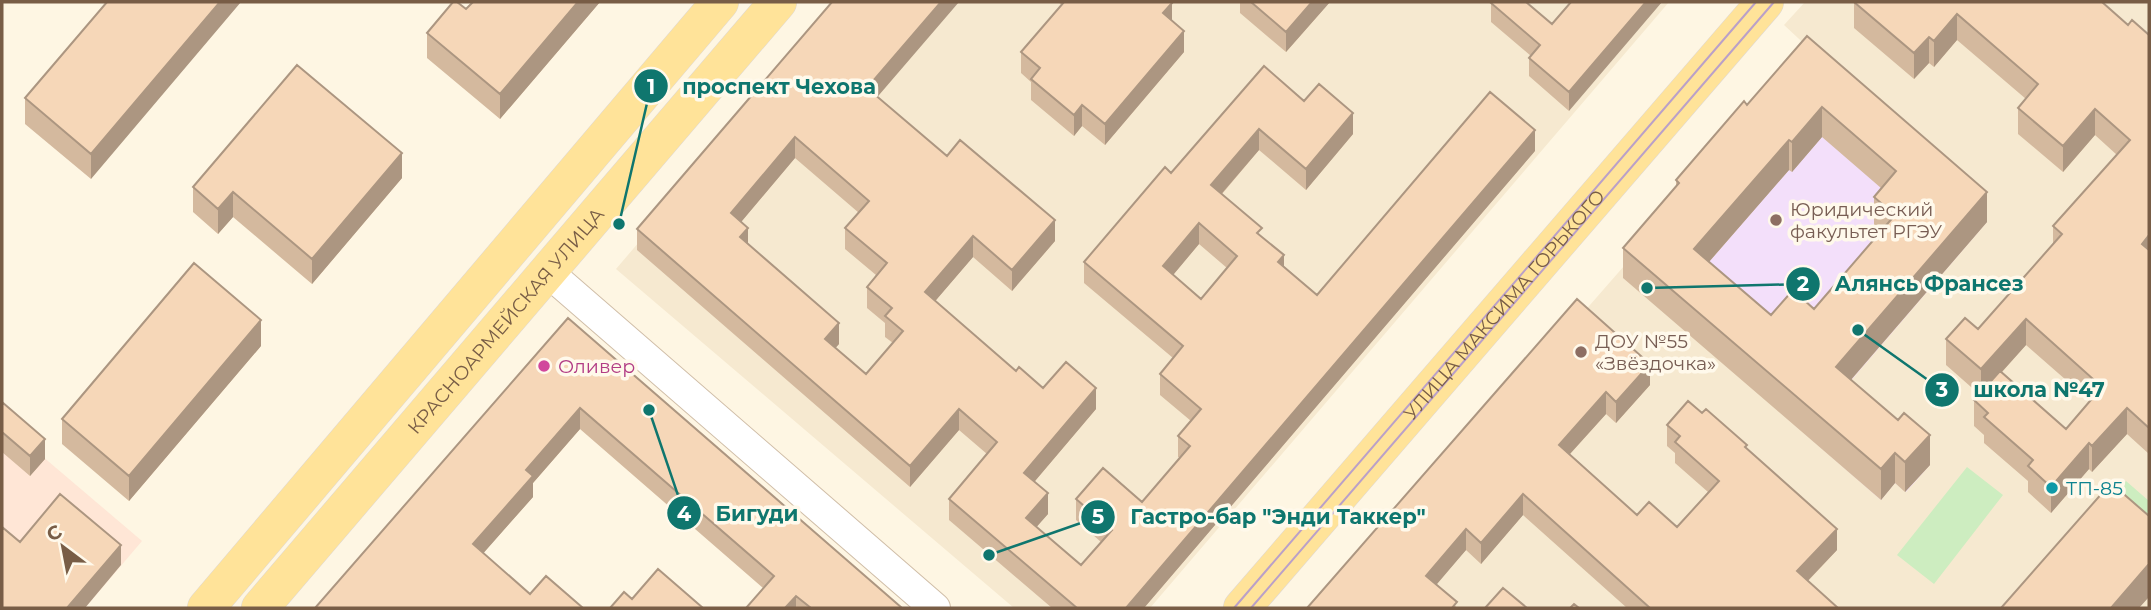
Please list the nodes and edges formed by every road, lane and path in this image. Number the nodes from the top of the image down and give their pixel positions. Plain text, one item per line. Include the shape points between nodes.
1 (720, 2) edge
2 (778, 2) edge
3 (1765, 2) edge
4 (549, 272) junction
5 (206, 608) edge
6 (260, 608) edge
7 (935, 608) edge
8 (1242, 608) edge

1 - 5 main road
2 - 4 main road, КРАСНОАРМЕЙСКАЯ УЛИЦА
3 - 8 main road, УЛИЦА МАКСИМА ГОРЬКОГО
4 - 6 main road, КРАСНОАРМЕЙСКАЯ УЛИЦА
4 - 7 street

